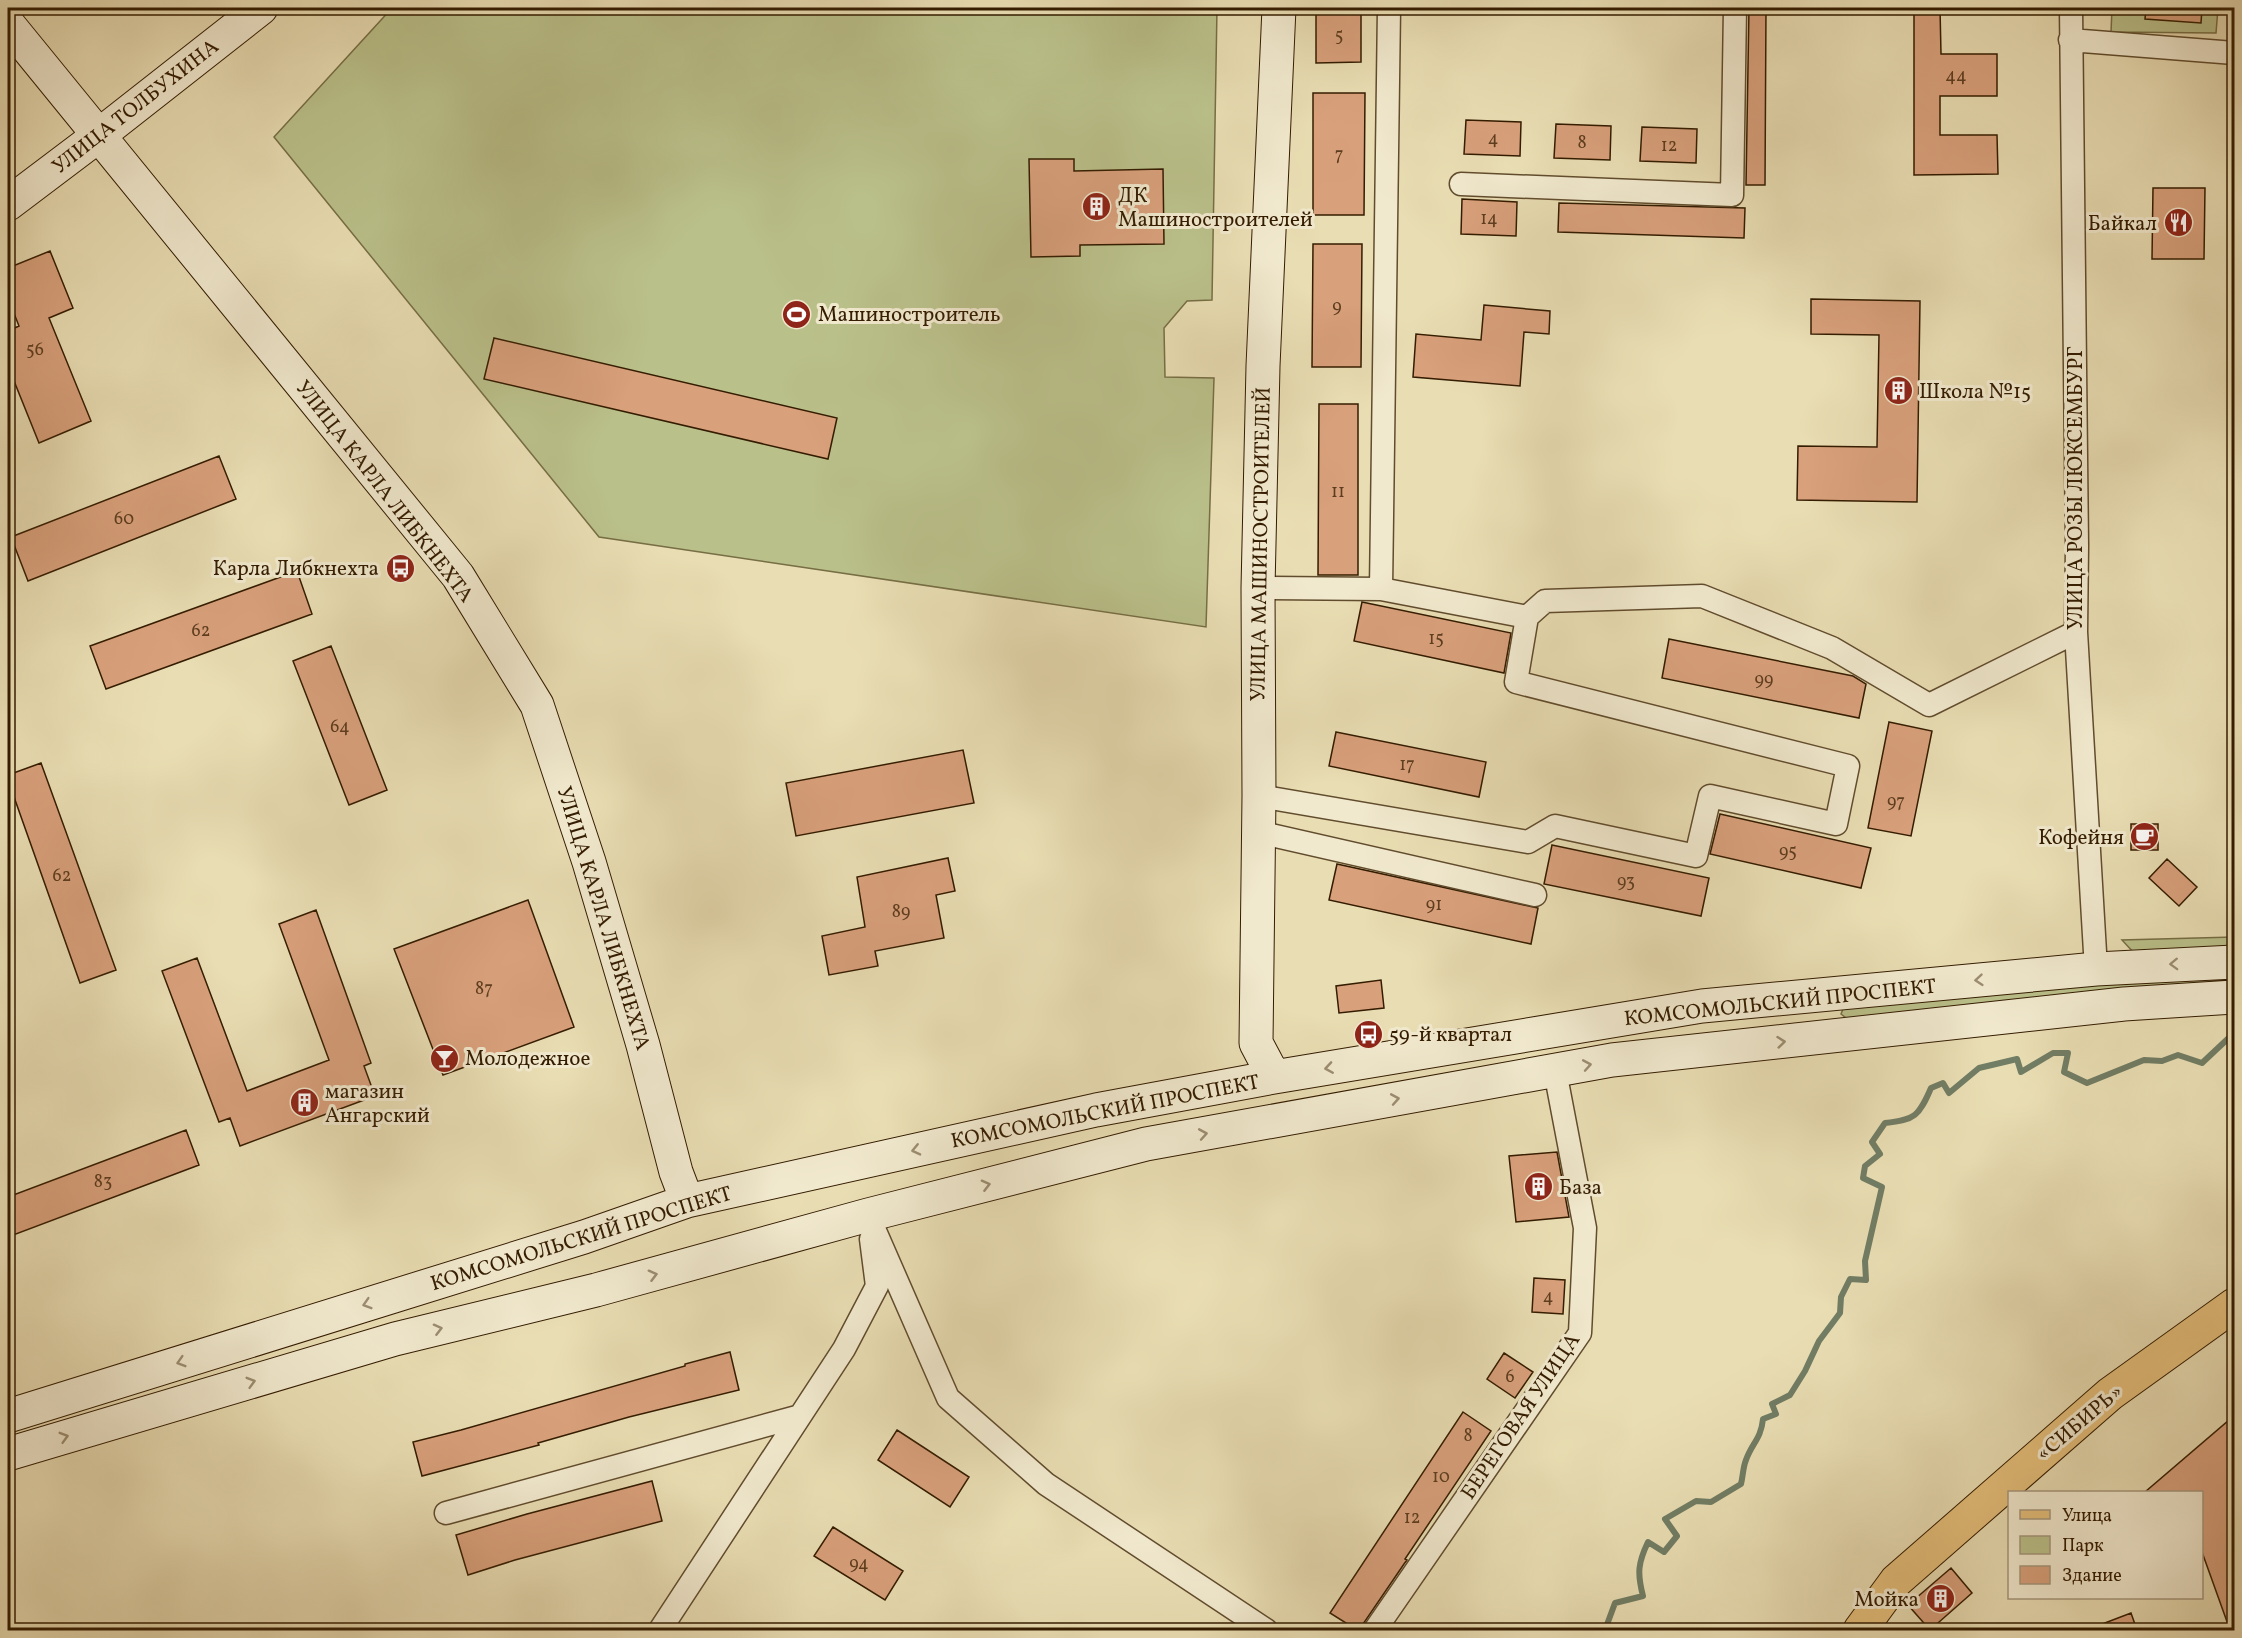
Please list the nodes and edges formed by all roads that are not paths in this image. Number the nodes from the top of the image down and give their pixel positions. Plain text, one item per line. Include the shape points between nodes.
1 (261, 8) edge
2 (1279, 8) edge
3 (1389, 8) edge
4 (1735, 8) edge
5 (2071, 8) edge
6 (8, 24) edge
7 (2070, 40) junction
8 (2235, 53) edge
9 (98, 136) junction
10 (1461, 184) dead end
11 (8, 204) edge
12 (1258, 588) junction
13 (1381, 589) junction
14 (1527, 617) junction
15 (2076, 632) junction
16 (1259, 796) junction
17 (1258, 832) junction
18 (1535, 895) dead end
19 (2235, 962) edge
20 (2096, 969) junction
21 (1819, 995) junction
22 (2235, 997) edge
23 (1822, 1037) junction
24 (1555, 1071) junction
25 (1274, 1077) junction
26 (1137, 1102) junction
27 (1096, 1110) junction
28 (1146, 1144) junction
29 (1102, 1156) junction
30 (687, 1201) junction
31 (868, 1215) junction
32 (584, 1237) junction
33 (596, 1290) junction
34 (2235, 1305) edge
35 (8, 1416) edge
36 (800, 1416) junction
37 (8, 1454) edge
38 (446, 1513) dead end
39 (660, 1630) edge
40 (1266, 1630) edge
41 (1375, 1630) edge
42 (1860, 1630) edge

1 - 9 main road, УЛИЦА ТОЛБУХИНА
2 - 12 main road, УЛИЦА МАШИНОСТРОИТЕЛЕЙ via 1263,366
3 - 13 street
4 - 10 street via 1732,195
5 - 7 street, УЛИЦА РОЗЫ ЛЮКСЕМБУРГ
6 - 9 main road, УЛИЦА КАРЛА ЛИБКНЕХТА
7 - 8 street
7 - 15 street, УЛИЦА РОЗЫ ЛЮКСЕМБУРГ
9 - 11 main road, УЛИЦА ТОЛБУХИНА
9 - 30 main road, УЛИЦА КАРЛА ЛИБКНЕХТА via 458,576 537,705 588,862
12 - 13 street
12 - 16 main road, УЛИЦА МАШИНОСТРОИТЕЛЕЙ
13 - 14 street
14 - 15 street via 1545,601 1702,597 1832,648 1929,705
14 - 16 street via 1516,682 1848,766 1836,824 1710,796 1695,856 1555,826 1528,842
15 - 20 street, УЛИЦА РОЗЫ ЛЮКСЕМБУРГ
16 - 17 main road, УЛИЦА МАШИНОСТРОИТЕЛЕЙ
17 - 18 street
17 - 25 main road, УЛИЦА МАШИНОСТРОИТЕЛЕЙ via 1256,1043
19 -> 20 main road, КОМСОМОЛЬСКИЙ ПРОСПЕКТ
20 -> 21 main road, КОМСОМОЛЬСКИЙ ПРОСПЕКТ
21 - 23 main road via 1827,999 1832,1010
21 -> 25 main road, КОМСОМОЛЬСКИЙ ПРОСПЕКТ via 1702,1006
22 - 23 main road, КОМСОМОЛЬСКИЙ ПРОСПЕКТ via 2124,1004
24 -> 23 main road, КОМСОМОЛЬСКИЙ ПРОСПЕКТ via 1612,1060
28 -> 24 main road, КОМСОМОЛЬСКИЙ ПРОСПЕКТ
24 - 41 street, БЕРЕГОВАЯ УЛИЦА via 1585,1228 1580,1333
25 - 26 main road, КОМСОМОЛЬСКИЙ ПРОСПЕКТ
26 - 27 main road, КОМСОМОЛЬСКИЙ ПРОСПЕКТ
26 - 28 main road via 1129,1114 1127,1132 1132,1140
27 - 29 main road via 1115,1133 1113,1143
27 -> 30 main road, КОМСОМОЛЬСКИЙ ПРОСПЕКТ
28 - 29 main road, КОМСОМОЛЬСКИЙ ПРОСПЕКТ
31 -> 29 main road, КОМСОМОЛЬСКИЙ ПРОСПЕКТ
30 - 32 main road, КОМСОМОЛЬСКИЙ ПРОСПЕКТ
33 -> 31 main road, КОМСОМОЛЬСКИЙ ПРОСПЕКТ
31 - 36 street via 877,1286 844,1349
31 - 40 street via 948,1398 1046,1484
32 - 33 main road via 570,1250 567,1269 579,1286
32 -> 35 main road, КОМСОМОЛЬСКИЙ ПРОСПЕКТ
37 -> 33 main road, КОМСОМОЛЬСКИЙ ПРОСПЕКТ via 395,1340
34 - 42 main road, «СИБИРЬ» via 2101,1401 1896,1581
36 - 38 street
36 - 39 street

